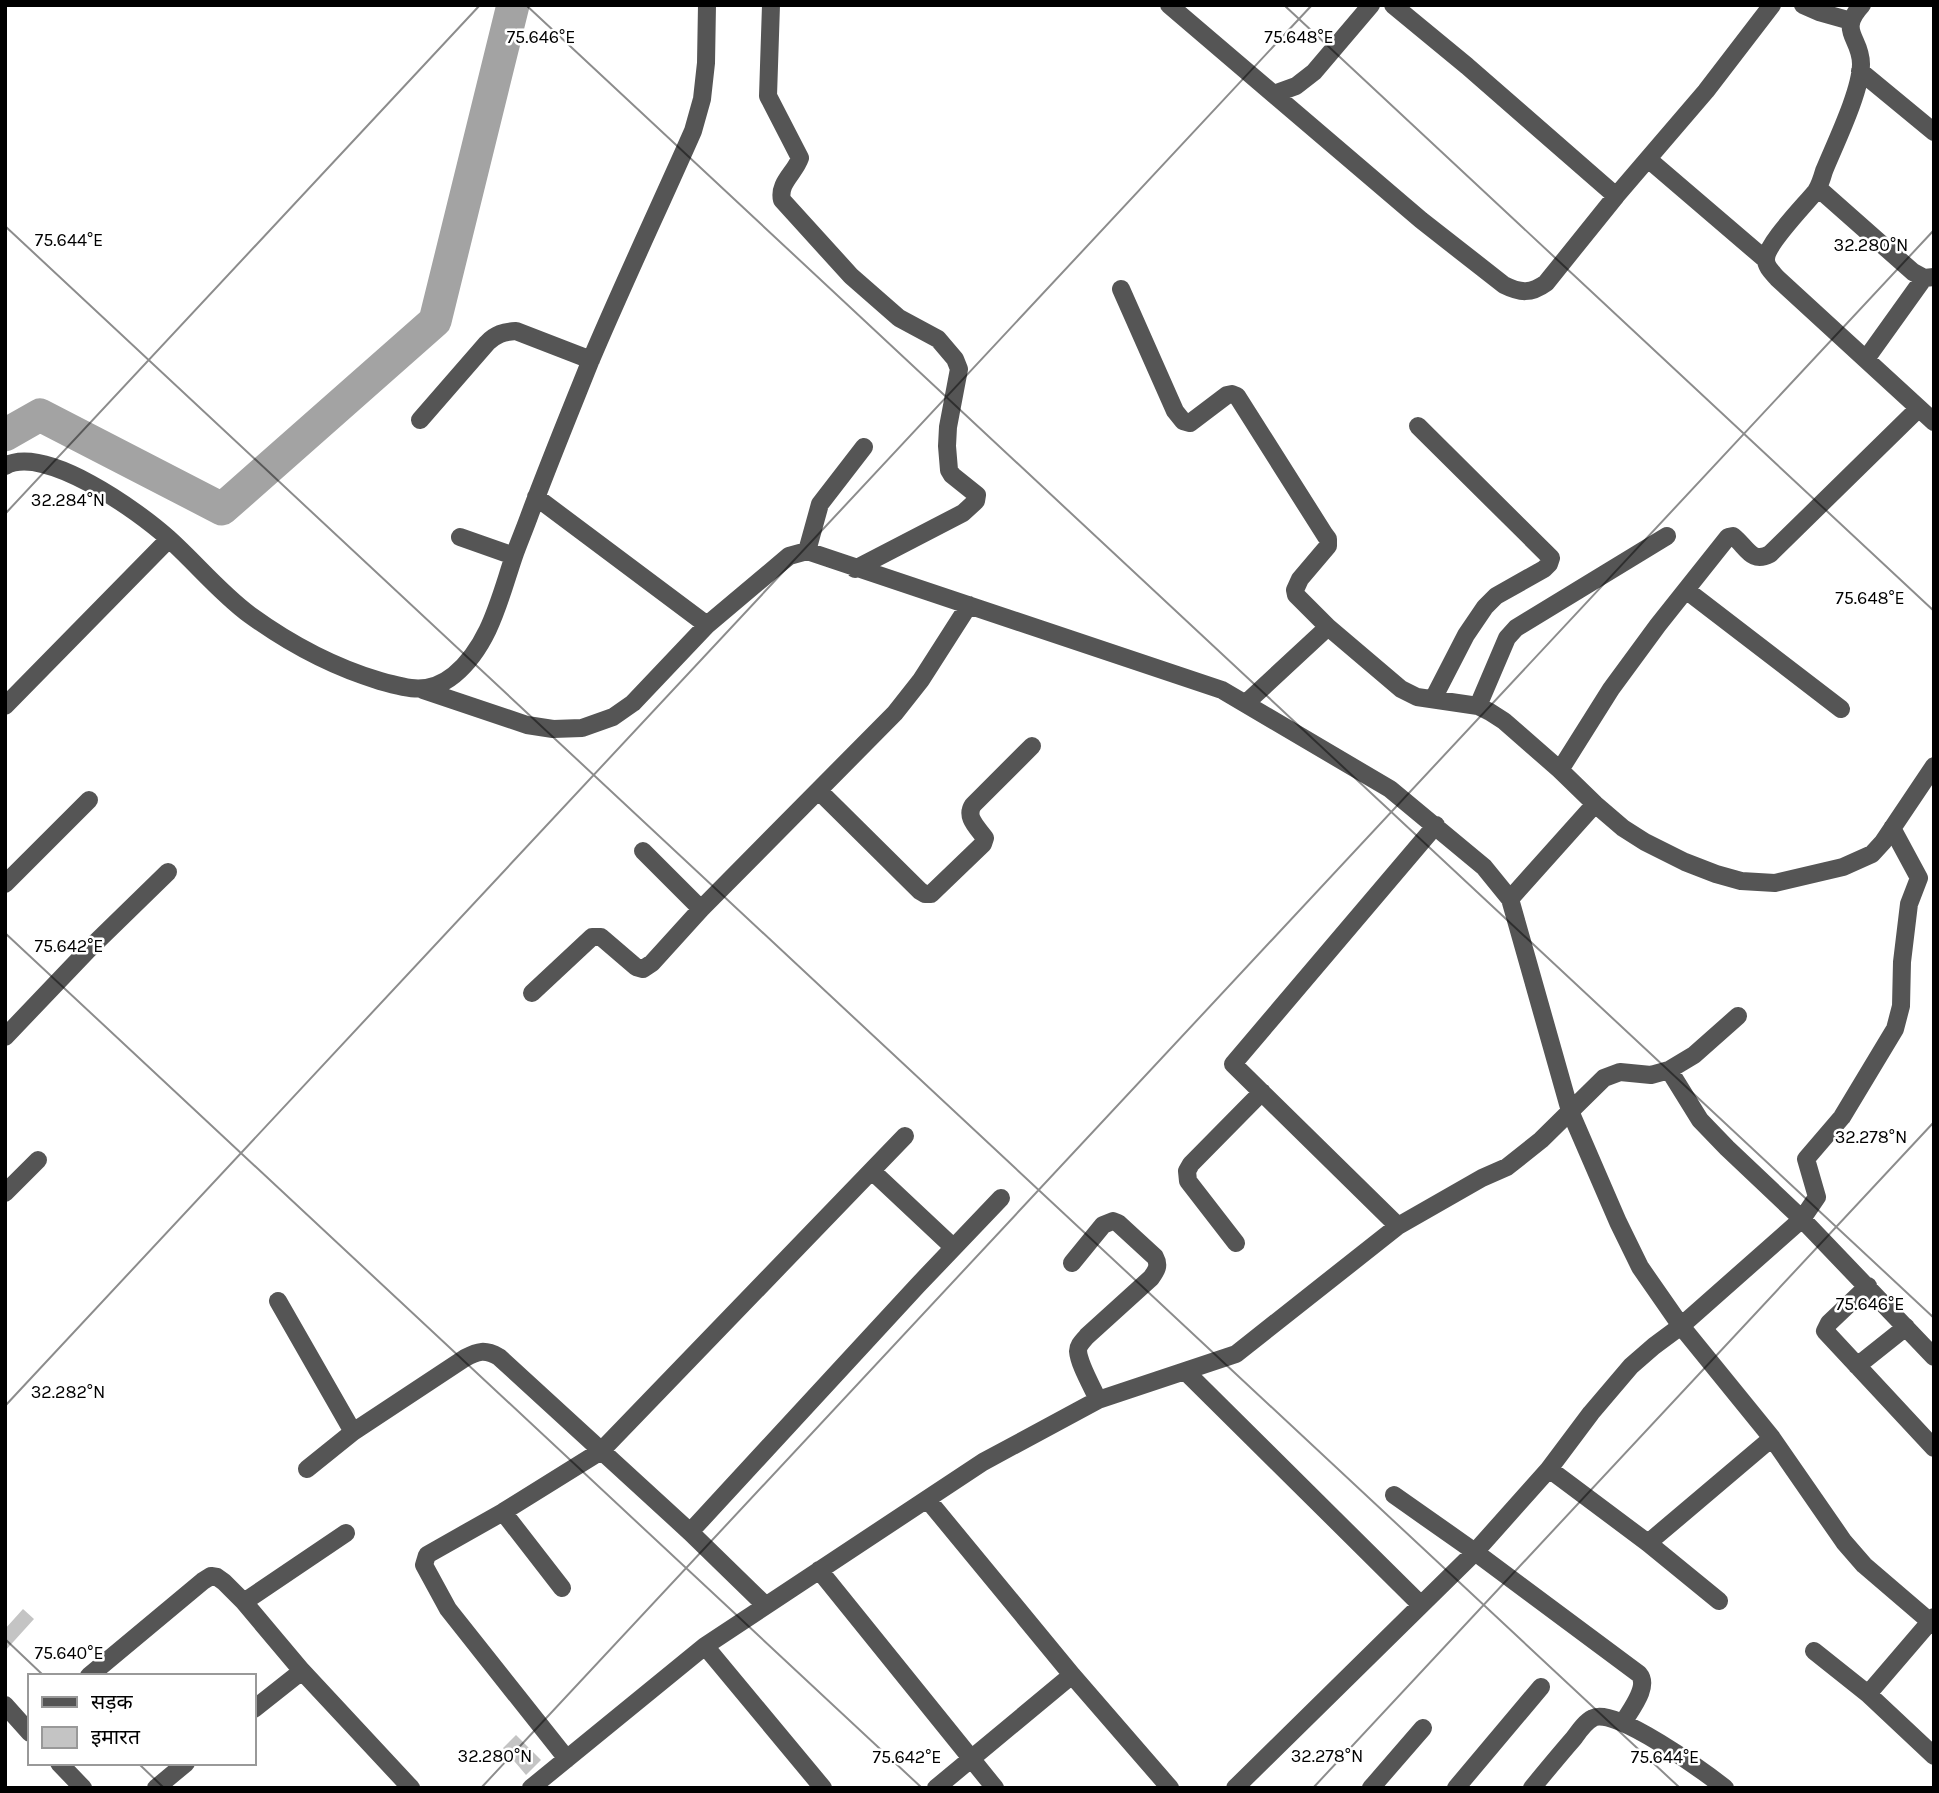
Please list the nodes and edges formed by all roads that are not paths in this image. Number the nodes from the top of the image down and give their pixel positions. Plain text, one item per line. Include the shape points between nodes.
1 (707, 5) edge
2 (771, 5) edge
3 (1169, 5) edge
4 (1371, 5) edge
5 (1393, 5) edge
6 (1772, 5) edge
7 (1803, 5) edge
8 (1862, 5) edge
9 (1851, 21) junction
10 (1860, 71) junction
11 (1274, 94) junction
12 (1934, 132) edge
13 (1648, 159) junction
14 (1818, 188) junction
15 (1616, 196) junction
16 (1766, 260) junction
17 (1929, 278) edge
18 (1121, 289) dead end
19 (1866, 359) junction
20 (591, 360) junction
21 (1919, 408) junction
22 (421, 421) dead end
23 (1934, 422) edge
24 (1418, 426) dead end
25 (864, 447) dead end
26 (5, 466) edge
27 (536, 497) junction
28 (1667, 536) dead end
29 (460, 537) dead end
30 (169, 539) junction
31 (807, 551) junction
32 (514, 556) junction
33 (855, 569) junction
34 (1686, 590) junction
35 (969, 605) junction
36 (707, 625) junction
37 (1328, 627) junction
38 (423, 690) junction
39 (1433, 699) junction
40 (1246, 703) junction
41 (5, 706) edge
42 (1478, 706) junction
43 (1841, 709) dead end
44 (1032, 747) dead end
45 (1934, 766) edge
46 (1560, 770) junction
47 (819, 791) junction
48 (89, 800) dead end
49 (1594, 804) junction
50 (1436, 825) junction
51 (1892, 828) junction
52 (643, 851) dead end
53 (168, 872) dead end
54 (5, 884) edge
55 (1510, 899) junction
56 (701, 909) junction
57 (532, 993) dead end
58 (1738, 1016) dead end
59 (5, 1037) edge
60 (1669, 1070) junction
61 (1262, 1092) junction
62 (1570, 1111) junction
63 (905, 1136) dead end
64 (38, 1160) dead end
65 (872, 1171) junction
66 (5, 1193) edge
67 (1001, 1198) dead end
68 (1802, 1219) junction
69 (1398, 1226) junction
70 (1236, 1243) dead end
71 (953, 1247) junction
72 (1072, 1263) dead end
73 (1868, 1286) junction
74 (278, 1301) dead end
75 (1681, 1326) junction
76 (1906, 1326) junction
77 (1934, 1357) edge
78 (1857, 1366) junction
79 (1185, 1371) junction
80 (1098, 1401) junction
81 (353, 1432) junction
82 (1772, 1438) junction
83 (1934, 1448) edge
84 (601, 1451) junction
85 (307, 1469) dead end
86 (1549, 1469) junction
87 (1394, 1495) dead end
88 (927, 1499) junction
89 (503, 1512) junction
90 (690, 1532) junction
91 (346, 1533) dead end
92 (1648, 1543) junction
93 (1475, 1552) junction
94 (819, 1570) junction
95 (562, 1588) dead end
96 (1719, 1601) dead end
97 (244, 1602) junction
98 (765, 1605) junction
99 (1421, 1605) junction
100 (1932, 1621) edge
101 (705, 1646) junction
102 (1814, 1651) dead end
103 (302, 1671) junction
104 (91, 1674) edge
105 (1072, 1675) junction
106 (1541, 1686) dead end
107 (1868, 1694) junction
108 (6, 1707) edge
109 (256, 1707) edge
110 (1623, 1723) junction
111 (1423, 1728) dead end
112 (28, 1729) edge
113 (1934, 1756) edge
114 (567, 1759) junction
115 (973, 1759) junction
116 (61, 1765) edge
117 (184, 1765) edge
118 (1713, 1784) edge
119 (83, 1788) edge
120 (156, 1788) edge
121 (411, 1788) edge
122 (531, 1788) edge
123 (822, 1788) edge
124 (936, 1788) edge
125 (995, 1788) edge
126 (1170, 1788) edge
127 (1235, 1788) edge
128 (1371, 1788) edge
129 (1456, 1788) edge
130 (1532, 1788) edge

1 - 20 street via 706,63 693,131
2 - 33 street via 768,96 800,158 782,186 782,201 850,276 899,318 938,339 955,359 958,369 948,427 949,470 977,495 962,513
3 - 11 street
4 - 11 street via 1314,72 1296,86
5 - 15 street
6 - 13 street
7 - 9 street
8 - 9 street
9 - 10 street
10 - 12 street
10 - 14 street
11 - 15 street via 1422,220 1516,291 1538,289 1546,283
13 - 15 street
13 - 16 street
14 - 16 street via 1778,236
14 - 17 street via 1913,272
16 - 19 street via 1777,278
17 - 19 street
18 - 37 street via 1183,421 1190,423 1227,395 1237,396 1328,539 1328,546 1295,590
19 - 21 street
20 - 22 street via 516,331 496,335
20 - 27 street
21 - 23 street
21 - 34 street via 1770,554 1762,558 1752,555 1731,535
24 - 39 street via 1551,558 1544,569 1485,607
25 - 31 street via 820,504
26 - 30 street via 34,461 56,468 93,485
27 - 32 street
27 - 36 street
28 - 42 street via 1516,628 1507,638
29 - 32 street
30 - 38 street via 247,613 285,640 351,673
30 - 41 street
31 - 33 street
31 - 36 street via 789,556
32 - 38 street via 495,617 474,654 454,675
33 - 35 street
34 - 43 street
34 - 46 street via 1611,690
35 - 40 street via 1222,690
35 - 47 street via 908,697
36 - 38 street via 633,703 613,717 582,728 527,725
37 - 39 street via 1401,689
37 - 40 street
39 - 42 street
40 - 50 street via 1390,789
42 - 46 street via 1504,721
44 - 47 street via 973,805 969,813 985,838 983,844 930,894 920,891
45 - 51 street
46 - 49 street
47 - 56 street
48 - 54 street
49 - 51 street via 1644,842 1741,881 1775,883 1856,862 1872,854
49 - 55 street
50 - 55 street via 1484,867
50 - 61 street via 1233,1064
51 - 68 street via 1919,878 1909,904 1901,1006 1895,1029 1842,1117 1806,1159 1816,1197
52 - 56 street
53 - 59 street
55 - 62 street
56 - 57 street via 643,969 601,937 592,937
58 - 60 street via 1694,1055
60 - 62 street via 1611,1074
60 - 68 street via 1700,1120
61 - 69 street
61 - 70 street via 1187,1171 1188,1181
62 - 69 street via 1507,1167
62 - 75 street via 1640,1267
63 - 65 street
64 - 66 street
65 - 71 street
65 - 84 street
67 - 71 street
68 - 73 street
68 - 75 street
69 - 79 street via 1236,1354
71 - 90 street
72 - 80 street via 1103,1225 1113,1221 1158,1262 1151,1278 1080,1346 1082,1365
73 - 76 street
73 - 78 street via 1825,1331
74 - 81 street
75 - 82 street
75 - 86 street via 1609,1390
76 - 77 street
76 - 78 street
78 - 83 street
79 - 80 street
79 - 99 street
80 - 88 street via 983,1462
81 - 84 street via 465,1358 488,1351
81 - 85 street
82 - 92 street
82 - 100 street via 1864,1565
84 - 89 street
84 - 90 street
86 - 92 street
86 - 93 street
87 - 93 street
88 - 94 street
88 - 105 street
89 - 95 street
89 - 114 street via 434,1550 424,1565 448,1609
90 - 98 street
91 - 97 street
92 - 96 street
93 - 99 street
93 - 110 street via 1643,1678
94 - 98 street
94 - 115 street
97 - 103 street
97 - 104 street via 211,1576
98 - 101 street
99 - 127 street
100 - 107 street
101 - 114 street
101 - 123 street
102 - 107 street
103 - 109 street
103 - 121 street
105 - 115 street
105 - 126 street
106 - 129 street
107 - 113 street
108 - 112 street
110 - 118 street via 1667,1747
110 - 130 street via 1603,1716 1591,1719
111 - 128 street
114 - 122 street
115 - 124 street
115 - 125 street
116 - 119 street
117 - 120 street

